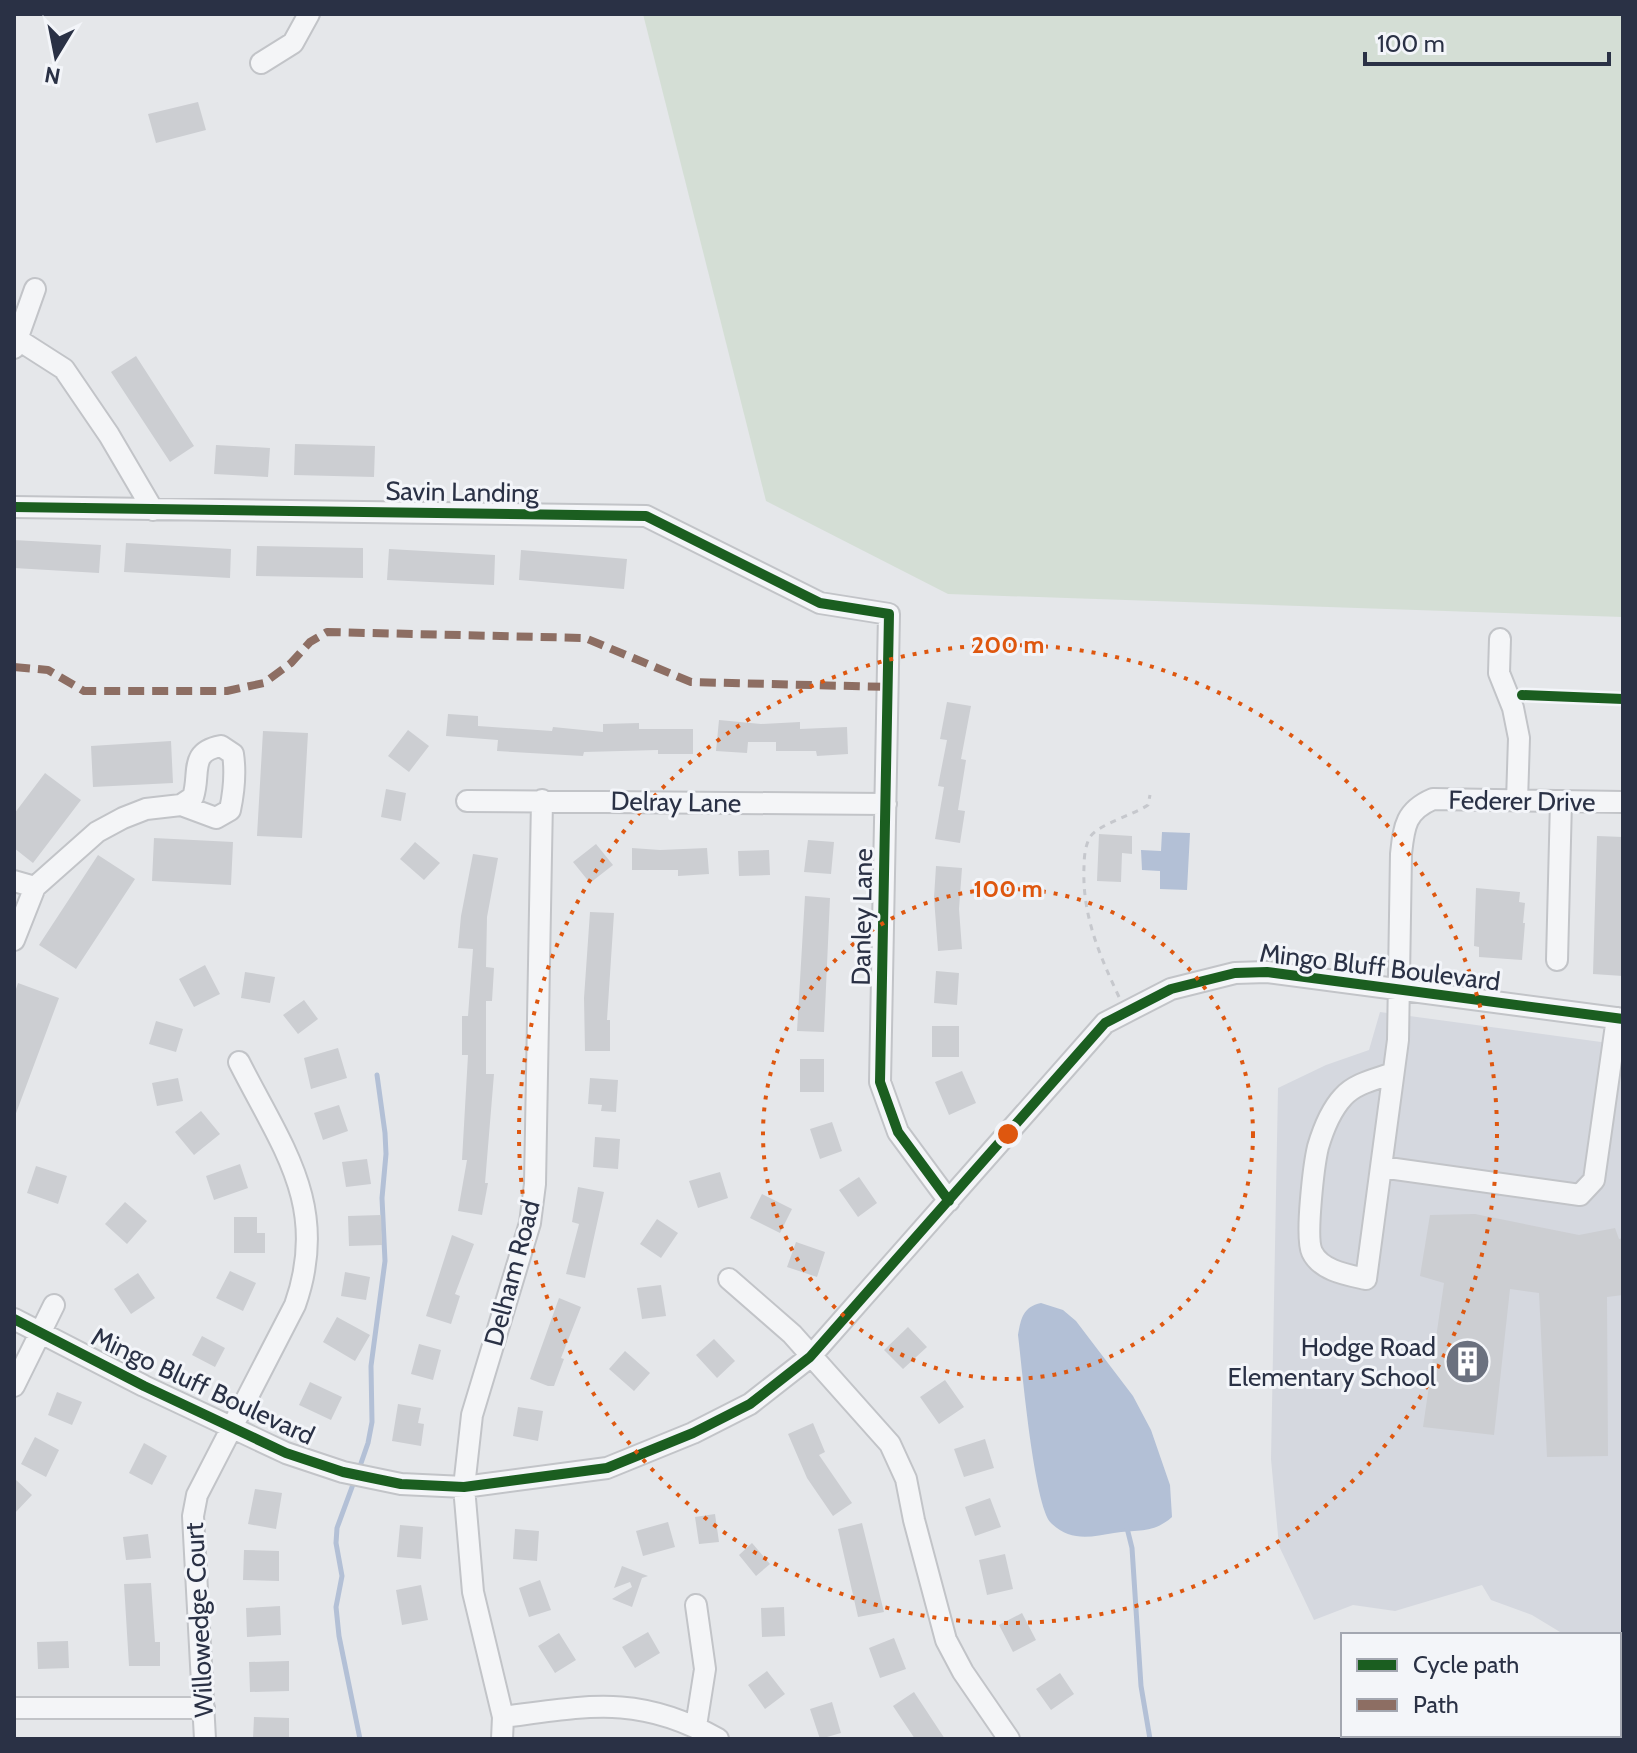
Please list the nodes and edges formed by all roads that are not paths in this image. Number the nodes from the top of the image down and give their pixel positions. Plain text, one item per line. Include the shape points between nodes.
1 (309, 14) edge
2 (261, 63) dead end
3 (35, 289) dead end
4 (15, 341) edge
5 (14, 507) edge
6 (153, 510) junction
7 (889, 614) joint
8 (1500, 639) dead end
9 (542, 800) junction
10 (467, 801) dead end
11 (1517, 801) junction
12 (1561, 801) junction
13 (1623, 802) edge
14 (886, 804) junction
15 (181, 805) dead end
16 (14, 881) edge
17 (35, 887) junction
18 (14, 940) edge
19 (1557, 960) dead end
20 (1399, 989) junction
21 (1620, 1018) edge
22 (239, 1062) dead end
23 (1393, 1073) junction
24 (1381, 1167) junction
25 (949, 1201) junction
26 (729, 1279) dead end
27 (54, 1305) dead end
28 (14, 1319) edge
29 (42, 1332) junction
30 (810, 1357) junction
31 (14, 1386) edge
32 (232, 1427) junction
33 (464, 1487) junction
34 (696, 1605) dead end
35 (14, 1708) edge
36 (204, 1708) junction
37 (503, 1717) junction
38 (696, 1726) junction
39 (205, 1739) edge
40 (502, 1739) edge
41 (718, 1739) edge
42 (1009, 1739) edge

1 - 2 street via 293,43
3 - 4 street
4 - 6 street via 64,369
5 - 6 street, Savin Landing
6 - 7 street, Savin Landing via 646,516 820,603
7 - 14 street, Danley Lane
8 - 11 street via 1499,673 1519,738
9 - 10 street, Delray Lane
9 - 14 street, Delray Lane
9 - 33 street, Delham Road via 535,1184 530,1223 472,1415
11 - 12 street, Federer Drive
11 - 20 street, Federer Drive via 1433,799 1411,813 1401,854
12 - 13 street, Federer Drive
12 - 19 street
14 - 25 street, Danley Lane via 880,1082 898,1132
15 - 17 street via 146,809 97,832
16 - 17 street
17 - 18 street
20 - 21 street, Mingo Bluff Boulevard
20 - 23 street, Federer Drive
20 - 25 street, Mingo Bluff Boulevard via 1267,972 1235,973 1171,989 1105,1023
21 - 24 street via 1594,1180 1580,1195
22 - 32 street, Willowedge Court via 289,1159 308,1221 295,1305
23 - 24 street, Federer Drive
23 - 24 street, Federer Drive via 1345,1094 1318,1149 1308,1236 1318,1261 1339,1273 1366,1279
25 - 30 street, Mingo Bluff Boulevard
26 - 30 street via 792,1334
27 - 29 street
28 - 29 street, Mingo Bluff Boulevard
29 - 31 street
29 - 32 street, Mingo Bluff Boulevard
30 - 33 street, Mingo Bluff Boulevard via 750,1404 607,1468
30 - 42 street via 864,1412 898,1459 946,1640
32 - 33 street, Mingo Bluff Boulevard via 343,1472 401,1484
32 - 36 street, Willowedge Court via 197,1495 193,1516
33 - 37 street, Delham Road via 473,1592
34 - 38 street via 705,1669
35 - 36 street
36 - 39 street, Willowedge Court
37 - 38 street via 597,1705 651,1710
37 - 40 street, Delham Road
38 - 41 street

